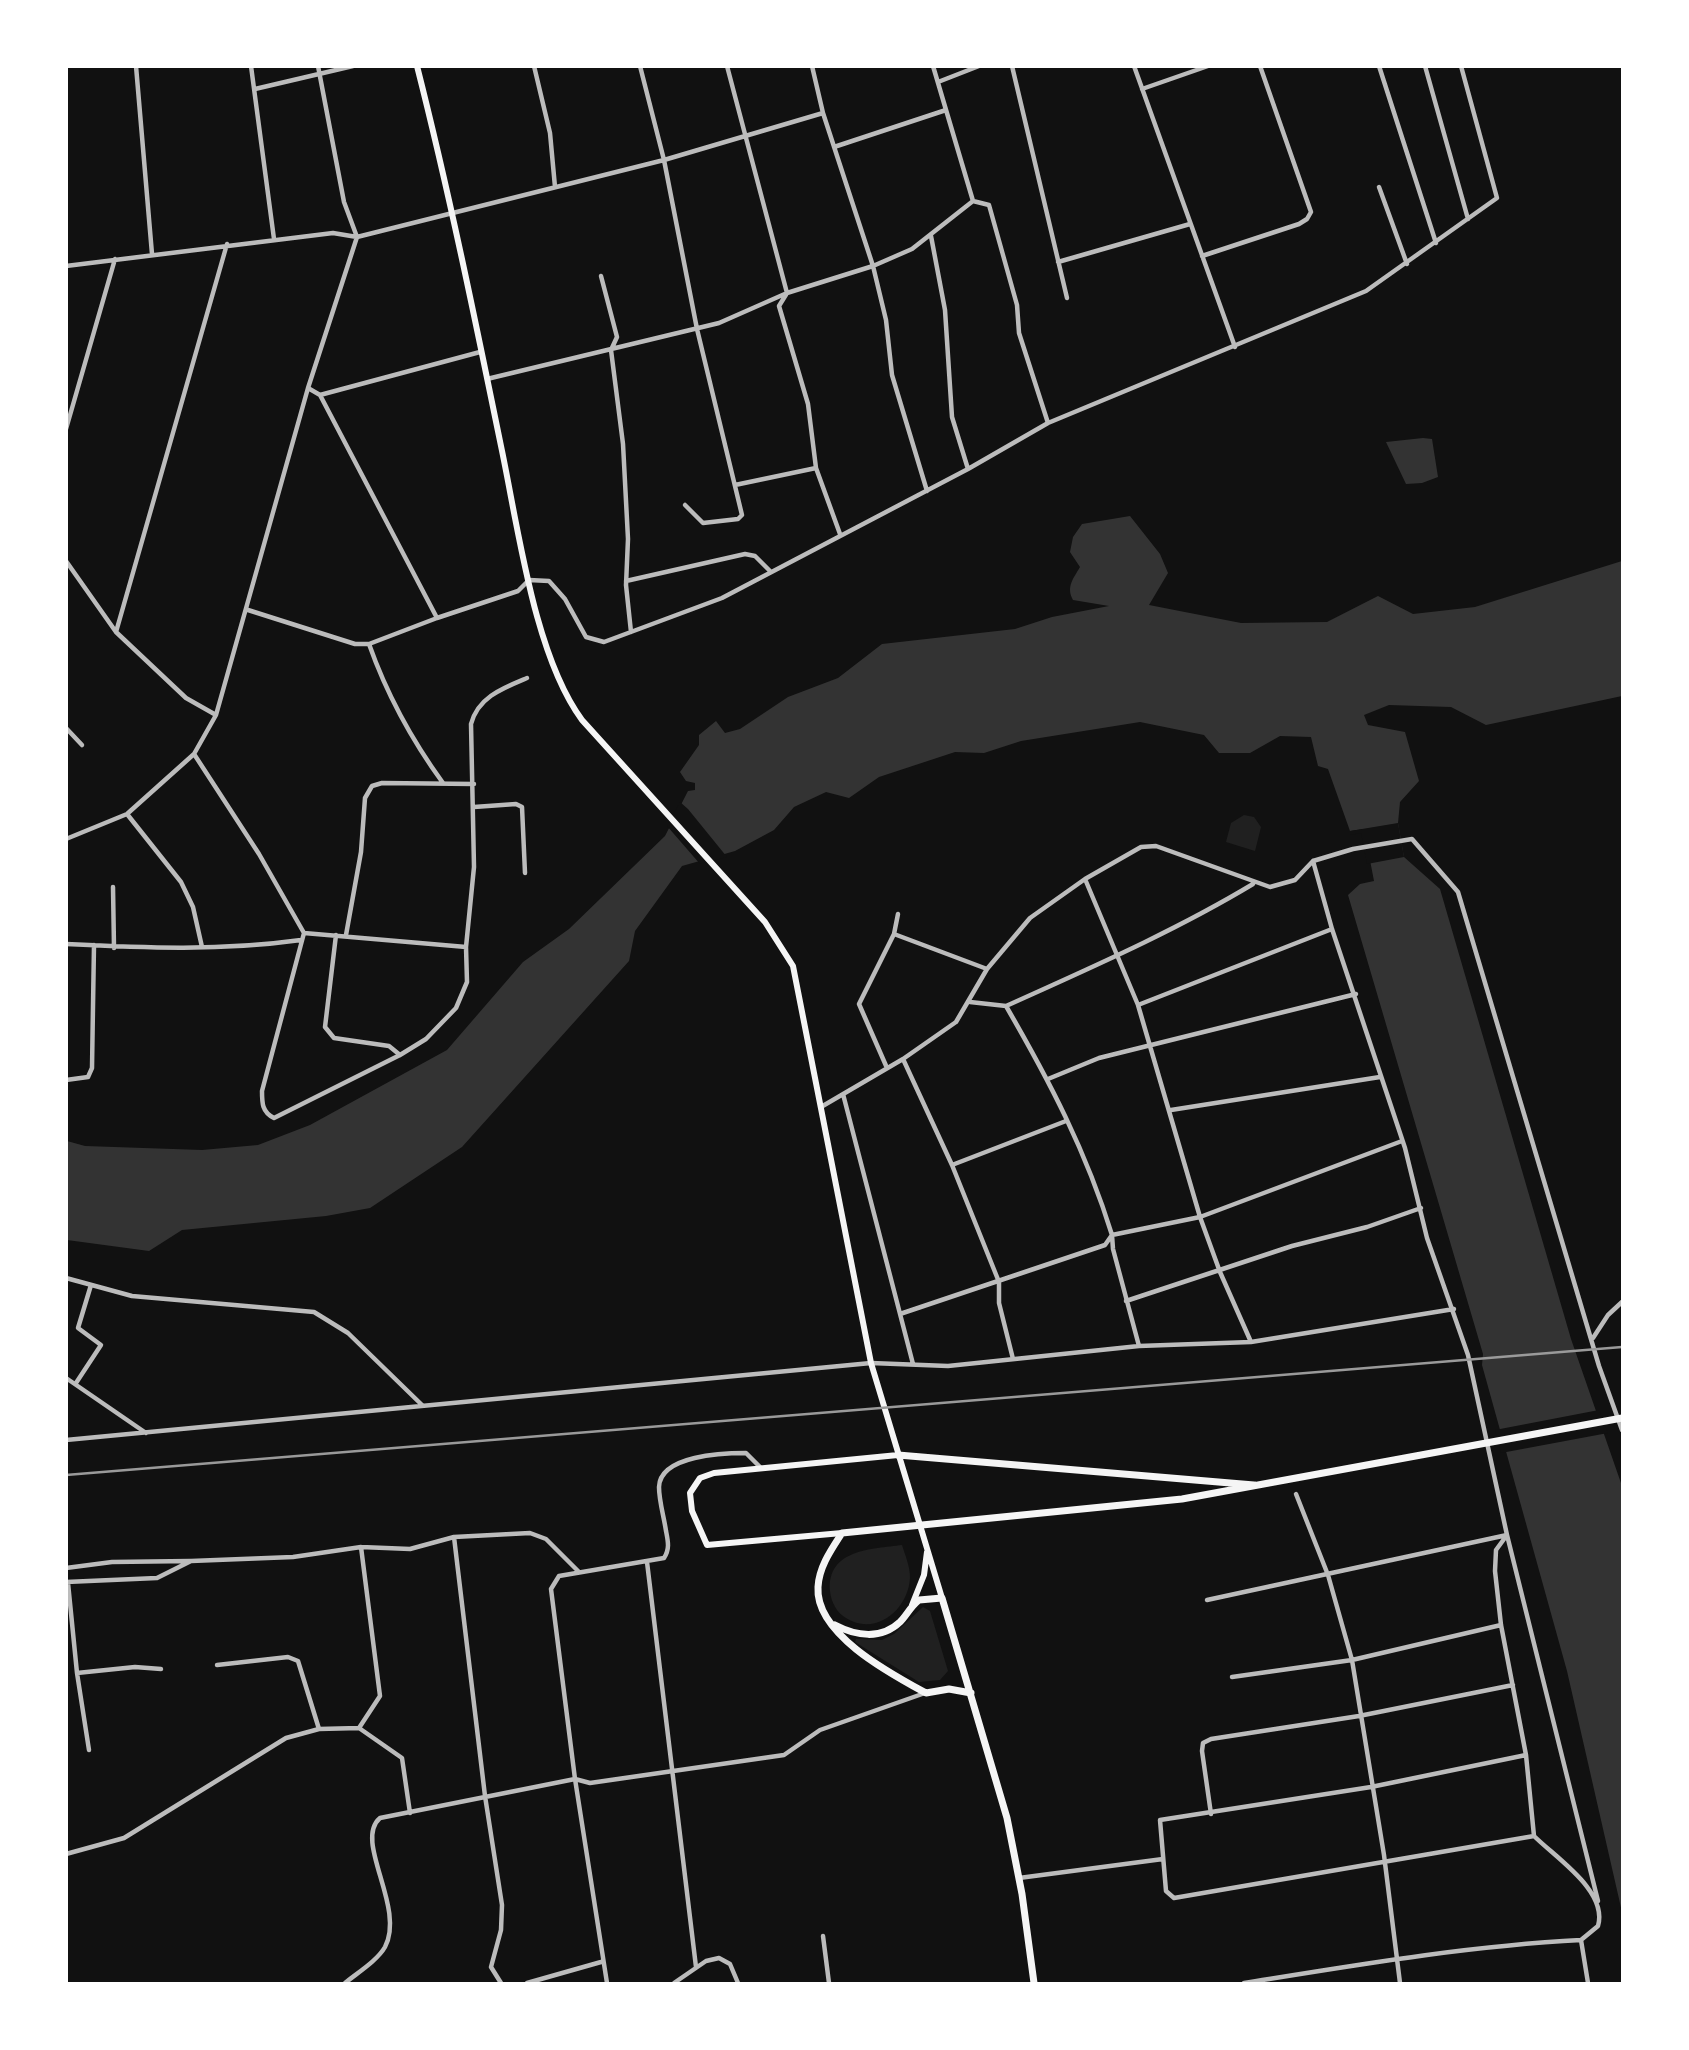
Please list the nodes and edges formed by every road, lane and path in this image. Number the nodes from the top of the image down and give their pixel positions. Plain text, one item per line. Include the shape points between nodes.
1 (136, 66) edge
2 (251, 66) edge
3 (318, 66) edge
4 (353, 66) edge
5 (417, 66) edge
6 (534, 66) edge
7 (640, 66) edge
8 (727, 66) edge
9 (812, 66) edge
10 (933, 66) edge
11 (979, 66) edge
12 (1012, 66) edge
13 (1134, 66) edge
14 (1208, 66) edge
15 (1260, 66) edge
16 (1379, 66) edge
17 (1425, 66) edge
18 (1461, 66) edge
19 (319, 75) junction
20 (937, 82) junction
21 (254, 89) junction
22 (1142, 90) junction
23 (946, 110) junction
24 (823, 113) junction
25 (745, 138) junction
26 (834, 147) junction
27 (664, 160) junction
28 (555, 187) junction
29 (1379, 187) dead end
30 (973, 201) junction
31 (453, 211) junction
32 (1468, 219) junction
33 (1190, 224) junction
34 (931, 236) junction
35 (357, 237) junction
36 (274, 239) junction
37 (1436, 243) junction
38 (227, 244) junction
39 (152, 254) junction
40 (1202, 256) junction
41 (115, 259) junction
42 (1058, 262) junction
43 (1407, 264) junction
44 (66, 265) edge
45 (873, 266) junction
46 (601, 276) dead end
47 (788, 293) junction
48 (1067, 298) dead end
49 (697, 329) junction
50 (1235, 347) junction
51 (611, 350) junction
52 (481, 352) junction
53 (487, 379) junction
54 (308, 388) junction
55 (320, 395) junction
56 (1048, 423) junction
57 (66, 429) edge
58 (816, 468) junction
59 (968, 469) junction
60 (734, 485) junction
61 (928, 491) junction
62 (685, 505) dead end
63 (840, 534) junction
64 (66, 561) edge
65 (771, 572) junction
66 (529, 580) junction
67 (626, 581) junction
68 (248, 610) junction
69 (437, 618) junction
70 (116, 632) junction
71 (631, 632) junction
72 (369, 645) junction
73 (527, 678) dead end
74 (216, 715) junction
75 (66, 728) edge
76 (82, 745) dead end
77 (194, 754) junction
78 (443, 783) junction
79 (474, 784) junction
80 (474, 807) junction
81 (127, 814) junction
82 (66, 839) edge
83 (1313, 861) junction
84 (525, 873) dead end
85 (1085, 879) junction
86 (1254, 883) junction
87 (113, 887) dead end
88 (898, 914) dead end
89 (1332, 929) junction
90 (304, 933) junction
91 (894, 934) junction
92 (336, 935) junction
93 (346, 935) junction
94 (301, 940) junction
95 (67, 943) edge
96 (94, 945) junction
97 (202, 947) junction
98 (466, 947) junction
99 (114, 948) junction
100 (1115, 956) junction
101 (987, 969) junction
102 (1356, 994) junction
103 (970, 1002) junction
104 (1138, 1005) junction
105 (1006, 1006) junction
106 (1152, 1044) junction
107 (400, 1055) junction
108 (903, 1059) junction
109 (887, 1068) junction
110 (1380, 1077) junction
111 (1048, 1079) junction
112 (66, 1080) edge
113 (843, 1094) junction
114 (820, 1108) junction
115 (1171, 1110) junction
116 (1066, 1121) junction
117 (1402, 1141) junction
118 (952, 1166) junction
119 (1421, 1208) junction
120 (1200, 1217) junction
121 (1112, 1235) junction
122 (1220, 1272) junction
123 (66, 1278) edge
124 (999, 1282) junction
125 (91, 1286) junction
126 (1126, 1301) junction
127 (1622, 1301) edge
128 (1454, 1309) junction
129 (900, 1314) junction
130 (1593, 1338) junction
131 (1251, 1342) junction
132 (1139, 1346) junction
133 (1013, 1359) junction
134 (871, 1363) junction
135 (913, 1364) junction
136 (66, 1378) edge
137 (76, 1383) junction
138 (423, 1406) junction
139 (1622, 1418) edge
140 (1622, 1430) edge
141 (146, 1433) junction
142 (66, 1440) edge
143 (898, 1455) junction
144 (760, 1467) junction
145 (1272, 1485) junction
146 (1296, 1493) dead end
147 (842, 1533) junction
148 (1507, 1535) junction
149 (454, 1537) junction
150 (361, 1547) junction
151 (928, 1550) junction
152 (191, 1561) junction
153 (647, 1562) junction
154 (66, 1568) edge
155 (580, 1573) junction
156 (1328, 1575) junction
157 (67, 1582) edge
158 (942, 1598) junction
159 (1207, 1600) dead end
160 (911, 1606) junction
161 (826, 1618) junction
162 (1501, 1625) junction
163 (1352, 1660) junction
164 (217, 1665) dead end
165 (162, 1669) dead end
166 (77, 1672) junction
167 (1232, 1677) dead end
168 (1513, 1685) junction
169 (926, 1693) junction
170 (971, 1693) junction
171 (1359, 1716) junction
172 (359, 1728) junction
173 (319, 1729) junction
174 (89, 1750) dead end
175 (1526, 1755) junction
176 (674, 1771) junction
177 (575, 1779) junction
178 (1371, 1787) junction
179 (485, 1796) junction
180 (410, 1813) junction
181 (1211, 1814) junction
182 (1534, 1836) junction
183 (66, 1854) edge
184 (1163, 1859) junction
185 (1385, 1864) junction
186 (1019, 1878) junction
187 (1600, 1908) junction
188 (823, 1936) dead end
189 (1581, 1940) junction
190 (1398, 1958) junction
191 (601, 1962) junction
192 (696, 1967) junction
193 (345, 1983) edge
194 (501, 1983) edge
195 (527, 1983) edge
196 (607, 1983) edge
197 (674, 1983) edge
198 (738, 1983) edge
199 (829, 1983) edge
200 (1034, 1983) edge
201 (1244, 1983) edge
202 (1400, 1983) edge
203 (1588, 1983) edge

1 - 39 street
2 - 21 street
3 - 19 street
4 - 19 street
5 - 31 main road
6 - 28 street via 550,133
7 - 27 street
8 - 25 street
9 - 24 street
10 - 20 street
11 - 20 street
12 - 42 street
13 - 22 street
14 - 22 street
15 - 40 street via 1311,212 1299,224
16 - 37 street
17 - 32 street
18 - 32 street via 1497,198
19 - 21 street
19 - 35 street via 344,202
20 - 23 street
21 - 36 street
22 - 33 street
23 - 26 street
23 - 30 street
24 - 25 street
24 - 26 street
25 - 27 street
25 - 47 street
26 - 45 street
27 - 28 street
27 - 49 street
28 - 31 street
29 - 43 street
30 - 34 street
30 - 56 street via 989,205 1017,305 1019,333
31 - 35 street
31 - 52 main road
32 - 37 street
33 - 40 street
33 - 42 street
34 - 45 street
34 - 59 street via 945,310 952,417
35 - 36 street via 333,233
35 - 54 street
36 - 38 street
37 - 43 street
38 - 39 street
38 - 70 street
39 - 41 street
40 - 50 street
41 - 44 street
41 - 57 street
42 - 48 street
43 - 50 street via 1366,291
45 - 47 street
45 - 61 street via 886,320 892,375
46 - 51 street via 617,337
47 - 49 street
47 - 58 street via 779,306 808,404
49 - 51 street
49 - 60 street
50 - 56 street
51 - 53 street
51 - 67 street via 623,444
52 - 53 main road
52 - 55 street
53 - 66 main road
54 - 55 street
54 - 68 street
55 - 69 street
56 - 59 street
58 - 60 street
58 - 63 street
59 - 61 street
60 - 62 street via 738,519 703,523
61 - 63 street
63 - 65 street
64 - 70 street
65 - 67 street via 750,554
65 - 71 street via 722,598
66 - 69 street via 518,591
66 - 71 street via 549,581 559,590 591,641 604,642
66 - 114 main road via 559,684 582,720 765,922 793,966
67 - 71 street
68 - 72 street
68 - 74 street
69 - 72 street
70 - 74 street via 186,698
72 - 78 street via 416,746
73 - 79 street via 487,698 473,716
74 - 77 street
75 - 76 street
77 - 81 street
77 - 90 street
78 - 79 street
78 - 93 street via 372,786 365,798
79 - 80 street
80 - 84 street via 522,807
80 - 98 street
81 - 82 street
81 - 97 street via 181,882 193,907
83 - 86 street via 1287,884 1270,887
83 - 89 street
83 - 130 street via 1412,839 1458,892
85 - 86 street via 1148,846
85 - 100 street
85 - 101 street via 1018,928
86 - 100 street
87 - 99 street
88 - 91 street
89 - 102 street
89 - 104 street
90 - 92 street
90 - 94 street
91 - 101 street
91 - 109 street via 859,1004
92 - 93 street
92 - 107 street via 327,1033 389,1046
93 - 98 street
94 - 97 street
94 - 107 street via 267,1067 262,1105 267,1114 274,1118
95 - 96 street
96 - 99 street
96 - 112 street via 92,1068 88,1077
97 - 99 street
98 - 107 street via 467,982 456,1009 426,1039
100 - 104 street
100 - 105 street
101 - 103 street
102 - 106 street
102 - 110 street
103 - 105 street
103 - 108 street via 956,1022
104 - 106 street
105 - 111 street
106 - 111 street via 1099,1058
106 - 115 street
108 - 109 street
108 - 118 street
109 - 113 street
110 - 115 street
110 - 117 street
111 - 116 street
113 - 114 street
113 - 129 street
114 - 134 main road
115 - 120 street
116 - 118 street
116 - 121 street via 1084,1153
117 - 119 street
117 - 120 street
118 - 124 street
119 - 122 street
119 - 128 street via 1427,1238
120 - 121 street
120 - 122 street
121 - 124 street via 1105,1245
121 - 126 street
122 - 126 street
122 - 131 street
123 - 125 street
124 - 129 street
124 - 133 street via 999,1303
125 - 137 street via 78,1328 101,1345
125 - 138 street via 132,1296 314,1312 348,1333
126 - 132 street
127 - 130 street
128 - 131 street
128 - 148 street
129 - 135 street
130 - 140 street
131 - 132 street
132 - 133 street
133 - 135 street via 948,1366
134 - 135 street
134 - 138 street
134 - 143 main road
136 - 137 street
137 - 141 street
138 - 141 street
139 - 145 main road
141 - 142 street
143 - 144 main road
143 - 145 main road
143 - 151 main road
144 - 147 main road via 714,1472 694,1485 690,1501 707,1545
144 - 153 street via 746,1452 705,1456 671,1469 659,1485 668,1551 661,1559
145 - 147 main road via 1115,1508
146 - 156 street
147 - 161 main road via 820,1574 818,1599
148 - 156 street
148 - 162 street via 1494,1561
148 - 187 street
149 - 150 street via 410,1549
149 - 155 street via 538,1534
149 - 179 street
150 - 152 street via 293,1557
150 - 172 street via 380,1696
151 - 158 main road
151 - 160 main road
152 - 154 street
152 - 157 street via 157,1578
153 - 155 street
153 - 176 street
155 - 177 street via 559,1576 551,1589
156 - 159 street
156 - 163 street
157 - 166 street
158 - 160 main road via 923,1599
158 - 170 main road
160 - 161 main road via 891,1629 869,1635 846,1631
161 - 169 main road via 861,1653
162 - 163 street
162 - 168 street
163 - 167 street
163 - 171 street
164 - 173 street via 288,1657 298,1661
165 - 166 street
166 - 174 street
168 - 171 street
168 - 175 street
169 - 170 main road via 949,1689
169 - 176 street via 820,1730 783,1755
170 - 186 main road
171 - 178 street
171 - 181 street via 1203,1743
172 - 173 street
172 - 180 street via 402,1758
173 - 183 street via 286,1738 124,1838
175 - 178 street
175 - 182 street
176 - 177 street via 590,1783
176 - 192 street
177 - 179 street
177 - 191 street
178 - 181 street
178 - 185 street
179 - 180 street
179 - 194 street via 502,1905 491,1967
180 - 193 street via 380,1818 372,1826 370,1837 389,1905 390,1928 383,1950
181 - 184 street via 1160,1820
182 - 185 street
182 - 187 street via 1581,1881
184 - 185 street via 1169,1897 1174,1898
184 - 186 street
185 - 190 street
186 - 200 main road
187 - 189 street via 1598,1926
188 - 199 street
189 - 190 street
189 - 203 street
190 - 201 street
190 - 202 street
191 - 195 street
191 - 196 street
192 - 197 street
192 - 198 street via 715,1958 730,1964

